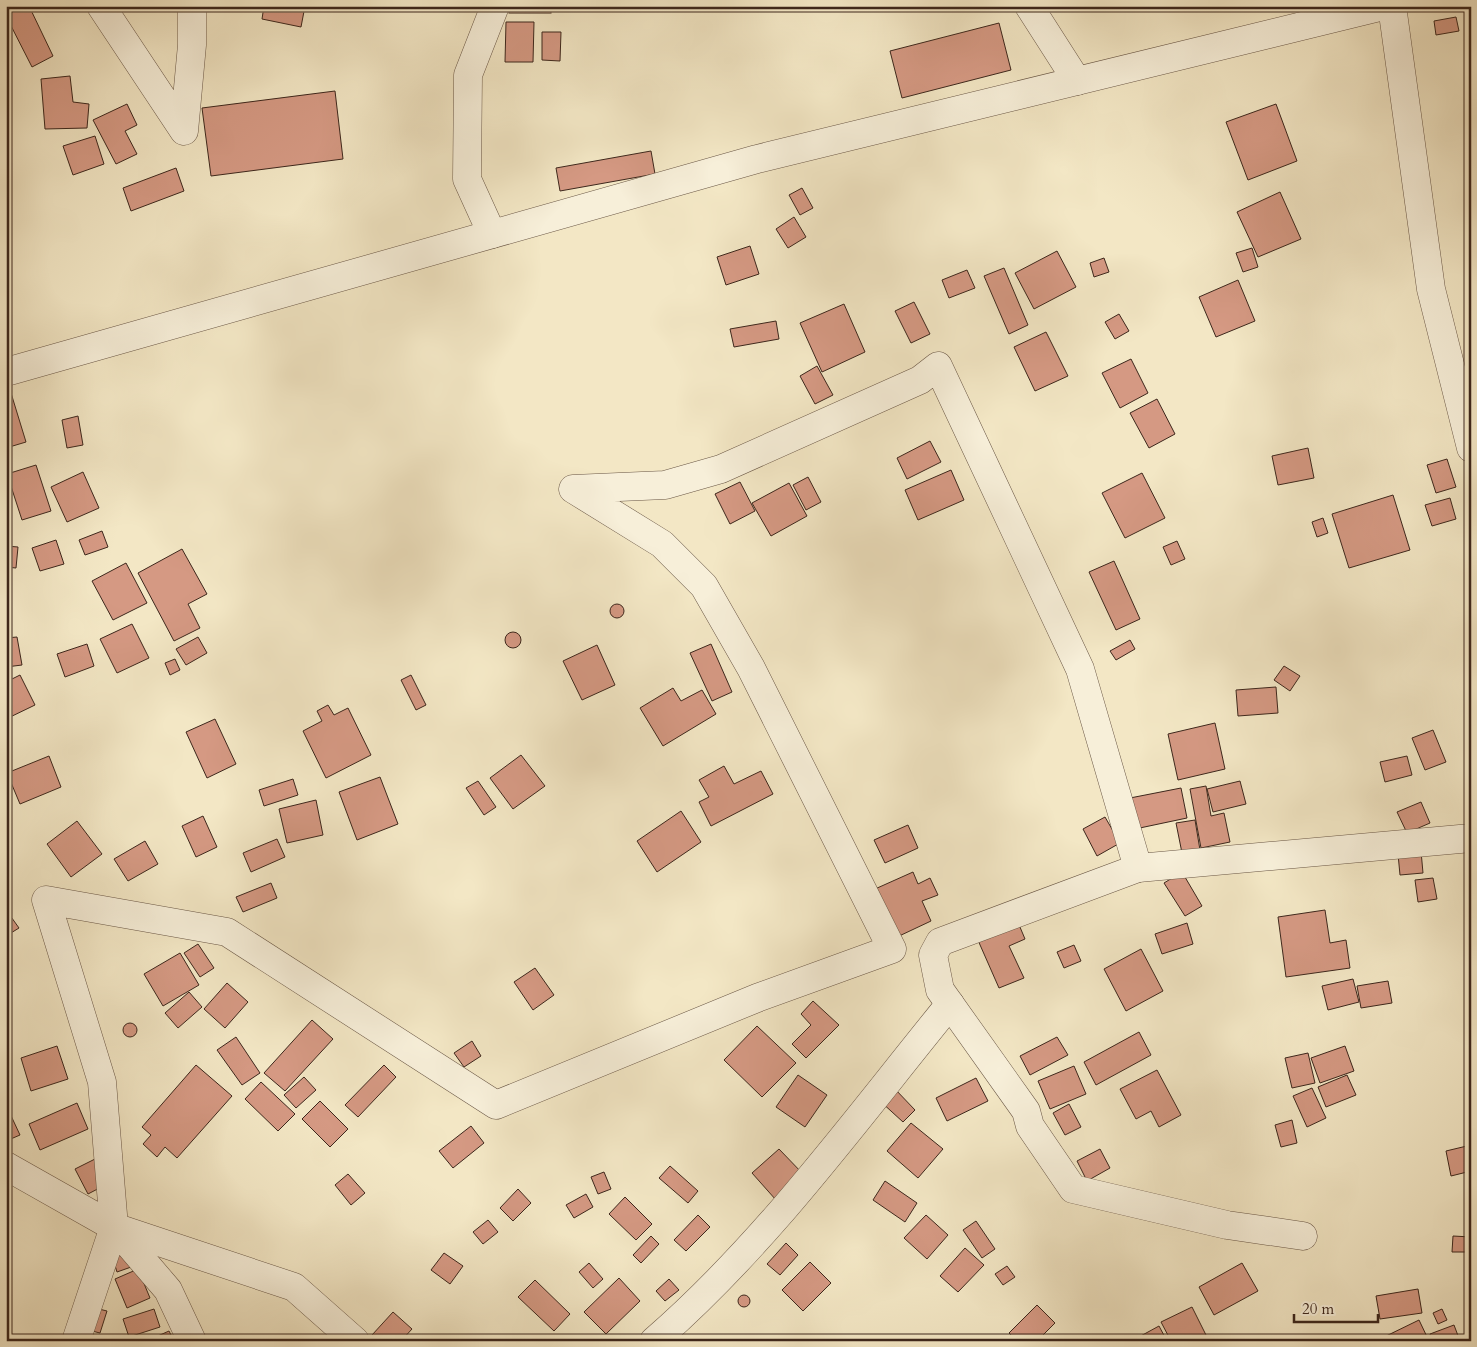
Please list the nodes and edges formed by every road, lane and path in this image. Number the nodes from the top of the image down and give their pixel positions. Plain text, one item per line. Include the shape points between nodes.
1 (101, 6) edge
2 (192, 6) edge
3 (494, 6) edge
4 (1028, 6) edge
5 (1384, 6) edge
6 (1392, 6) edge
7 (1325, 13) edge
8 (1077, 81) junction
9 (492, 234) junction
10 (6, 372) edge
11 (1471, 448) edge
12 (1471, 838) edge
13 (1138, 868) junction
14 (950, 1004) junction
15 (6, 1166) edge
16 (114, 1227) junction
17 (1303, 1236) dead end
18 (76, 1341) edge
19 (192, 1341) edge
20 (355, 1341) edge
21 (654, 1341) edge

1 - 2 street via 184,131
3 - 9 street via 468,75 466,178
4 - 8 street
5 - 7 street
6 - 11 street via 1431,289
7 - 8 street
8 - 9 street via 757,159
9 - 10 street
12 - 13 street
13 - 14 street via 940,942 933,955 940,990
13 - 16 street via 1080,669 938,366 920,380 721,469 665,485 573,489 662,544 704,586 751,668 892,949 757,998 496,1105 227,932 46,900 102,1082
14 - 17 street via 1026,1112 1030,1126 1073,1189 1227,1225
14 - 21 street via 766,1229 687,1312
15 - 16 street
16 - 18 street
16 - 19 street via 168,1290
16 - 20 street via 294,1287

